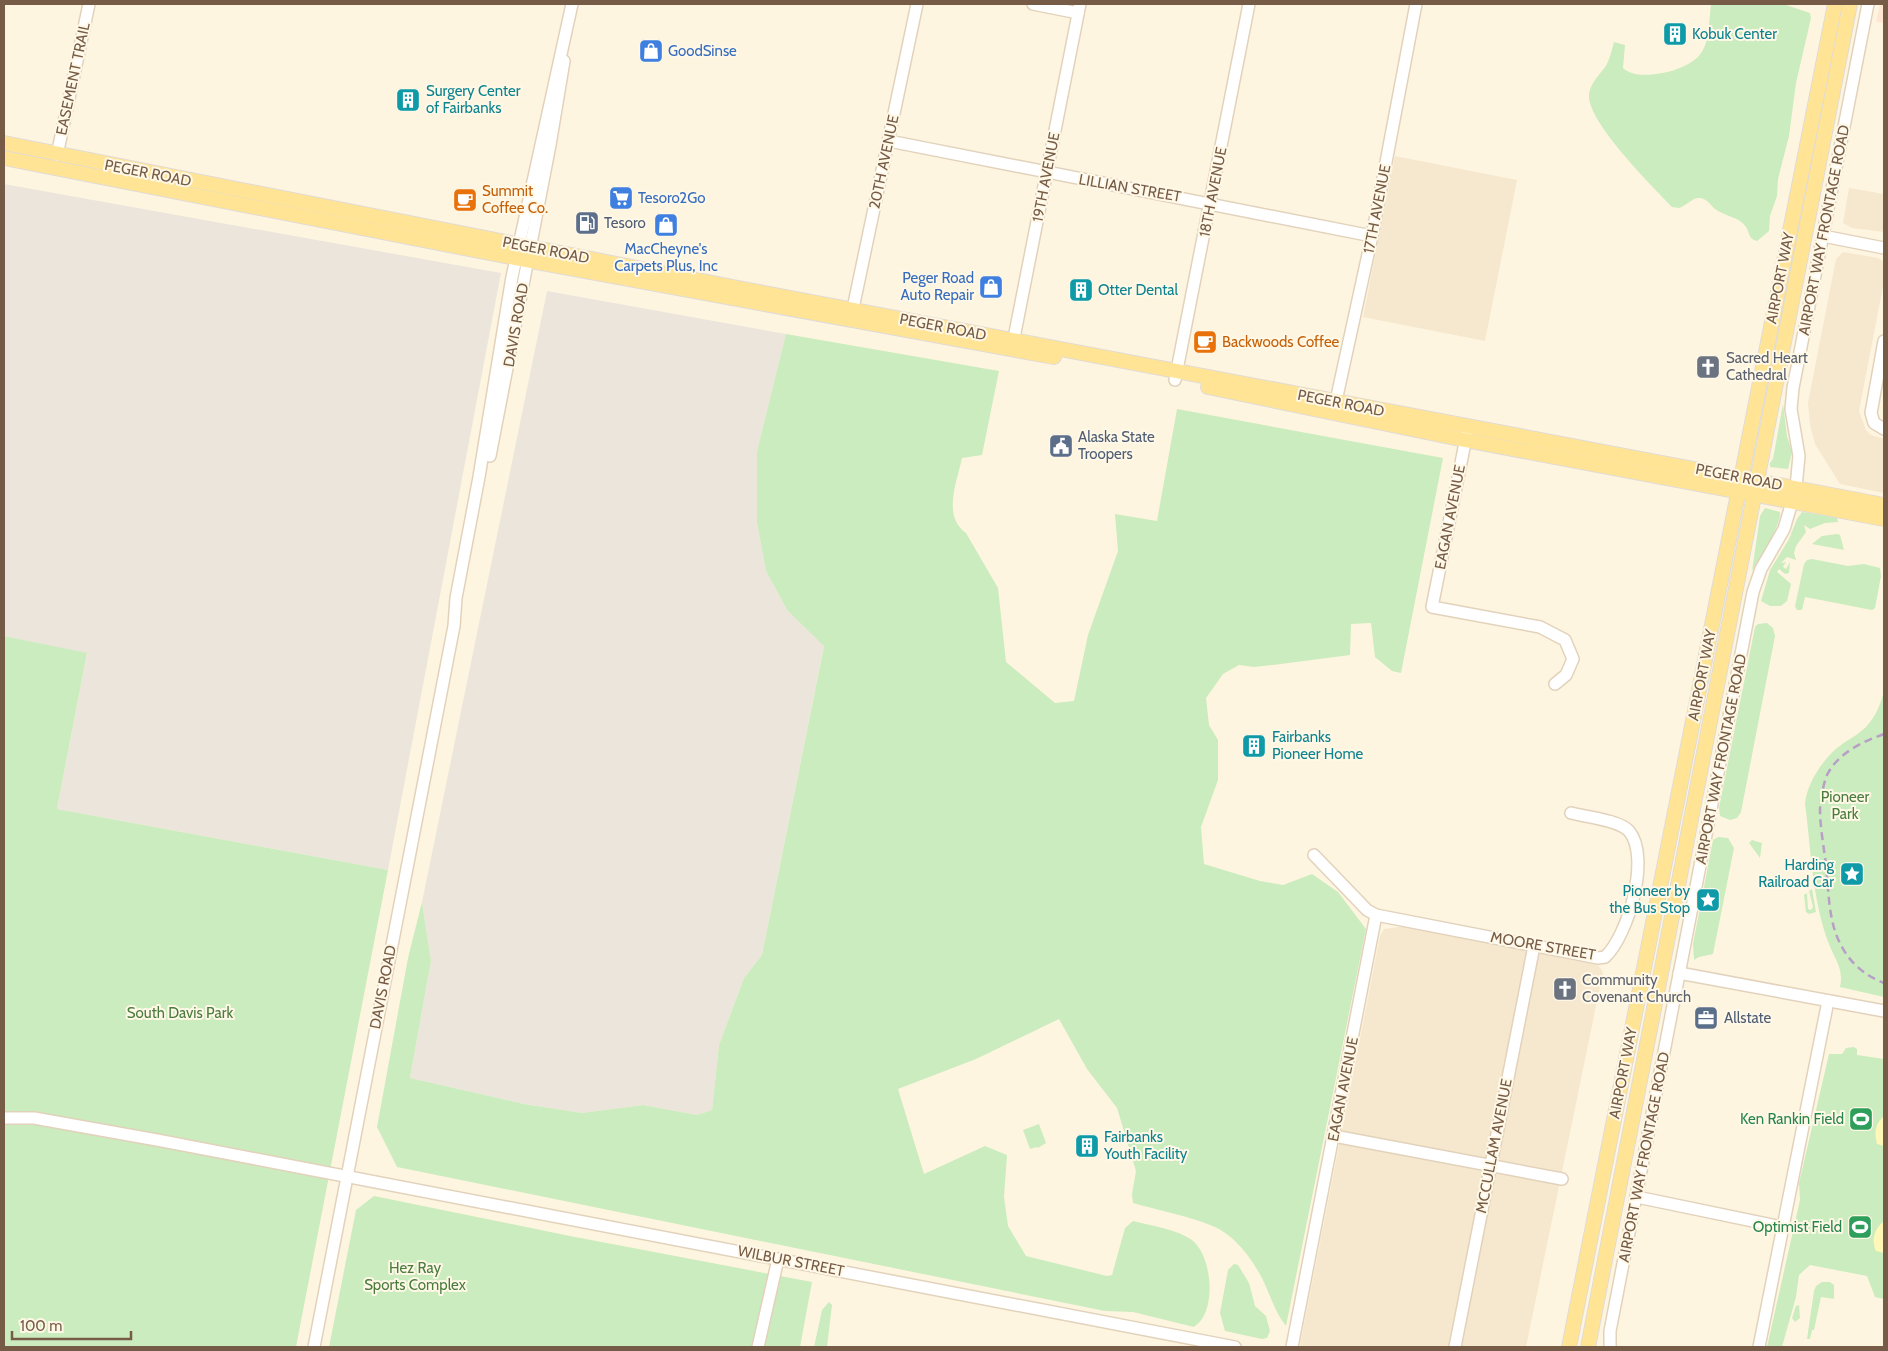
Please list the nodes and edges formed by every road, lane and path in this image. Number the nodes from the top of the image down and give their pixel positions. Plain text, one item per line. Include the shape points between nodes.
1 (89, 4) edge
2 (572, 4) edge
3 (917, 4) edge
4 (1033, 4) edge
5 (1249, 4) edge
6 (1416, 4) edge
7 (1835, 4) edge
8 (1850, 4) edge
9 (1868, 4) edge
10 (1079, 8) edge
11 (889, 141) junction
12 (4, 143) edge
13 (57, 155) junction
14 (4, 158) edge
15 (1047, 173) junction
16 (1211, 203) junction
17 (1372, 236) junction
18 (1823, 236) junction
19 (1884, 248) edge
20 (523, 252) junction
21 (852, 315) junction
22 (1884, 341) edge
23 (1012, 345) junction
24 (1176, 376) junction
25 (1335, 408) junction
26 (1884, 430) edge
27 (1466, 434) junction
28 (1757, 479) junction
29 (1739, 483) junction
30 (1796, 487) junction
31 (1754, 494) junction
32 (1792, 502) junction
33 (1884, 505) edge
34 (1884, 519) edge
35 (1555, 684) dead end
36 (1571, 813) dead end
37 (1314, 855) dead end
38 (1376, 915) junction
39 (1534, 946) junction
40 (1680, 973) junction
41 (1828, 1001) junction
42 (1884, 1011) edge
43 (4, 1118) edge
44 (1334, 1136) junction
45 (1490, 1166) junction
46 (346, 1176) junction
47 (1562, 1179) dead end
48 (1637, 1197) junction
49 (1782, 1227) junction
50 (778, 1259) junction
51 (314, 1347) edge
52 (758, 1347) edge
53 (1235, 1347) edge
54 (1292, 1347) edge
55 (1455, 1347) edge
56 (1569, 1347) edge
57 (1588, 1347) edge
58 (1610, 1347) edge
59 (1759, 1347) edge

1 - 13 street, EASEMENT TRAIL
2 - 20 street, DAVIS ROAD via 563,73
3 - 11 street, 20TH AVENUE
4 - 10 street
5 - 16 street, 18TH AVENUE
6 - 17 street, 17TH AVENUE
7 - 29 main road, AIRPORT WAY
8 - 28 main road, AIRPORT WAY
9 - 18 street, AIRPORT WAY FRONTAGE ROAD
10 - 15 street, 19TH AVENUE
11 - 15 street, LILLIAN STREET
11 - 21 street, 20TH AVENUE
12 - 13 main road, PEGER ROAD
13 - 20 main road, PEGER ROAD
14 - 20 main road, PEGER ROAD
15 - 16 street, LILLIAN STREET
15 - 23 street, 19TH AVENUE
16 - 17 street, LILLIAN STREET
16 - 24 street, 18TH AVENUE
17 - 25 street, 17TH AVENUE
18 - 19 street
18 - 30 street, AIRPORT WAY FRONTAGE ROAD via 1792,397 1791,409 1800,456
20 - 21 main road, PEGER ROAD
20 - 46 street, DAVIS ROAD via 456,598 454,626
21 - 23 main road, PEGER ROAD
22 - 26 street via 1872,406 1874,423
23 - 24 main road, PEGER ROAD
24 - 25 main road, PEGER ROAD
25 - 27 main road, PEGER ROAD
27 - 29 main road, PEGER ROAD
27 - 35 street, EAGAN AVENUE via 1432,607 1540,627 1565,640 1573,659 1566,675
28 - 29 main road, PEGER ROAD
28 - 30 main road, PEGER ROAD
28 - 31 main road, AIRPORT WAY
29 - 31 main road, PEGER ROAD
29 - 56 main road, AIRPORT WAY
30 - 33 main road, PEGER ROAD
31 - 32 main road, PEGER ROAD
31 - 57 main road, AIRPORT WAY
32 - 34 main road, PEGER ROAD
32 - 40 street, AIRPORT WAY FRONTAGE ROAD via 1784,529 1766,559 1753,592
36 - 39 street, MOORE STREET via 1618,824 1635,840 1638,874 1628,916 1605,957
37 - 38 street via 1367,910
38 - 39 street, MOORE STREET
38 - 44 street, EAGAN AVENUE
39 - 45 street, MCCULLAM AVENUE
40 - 41 street
40 - 48 street, AIRPORT WAY FRONTAGE ROAD
41 - 42 street
41 - 49 street
43 - 46 street, WILBUR STREET via 44,1120
44 - 45 street
44 - 54 street, EAGAN AVENUE
45 - 47 street
45 - 55 street, MCCULLAM AVENUE
46 - 50 street, WILBUR STREET
46 - 51 street, DAVIS ROAD
48 - 49 street
48 - 58 street, AIRPORT WAY FRONTAGE ROAD via 1610,1330
49 - 59 street
50 - 52 street
50 - 53 street, WILBUR STREET

